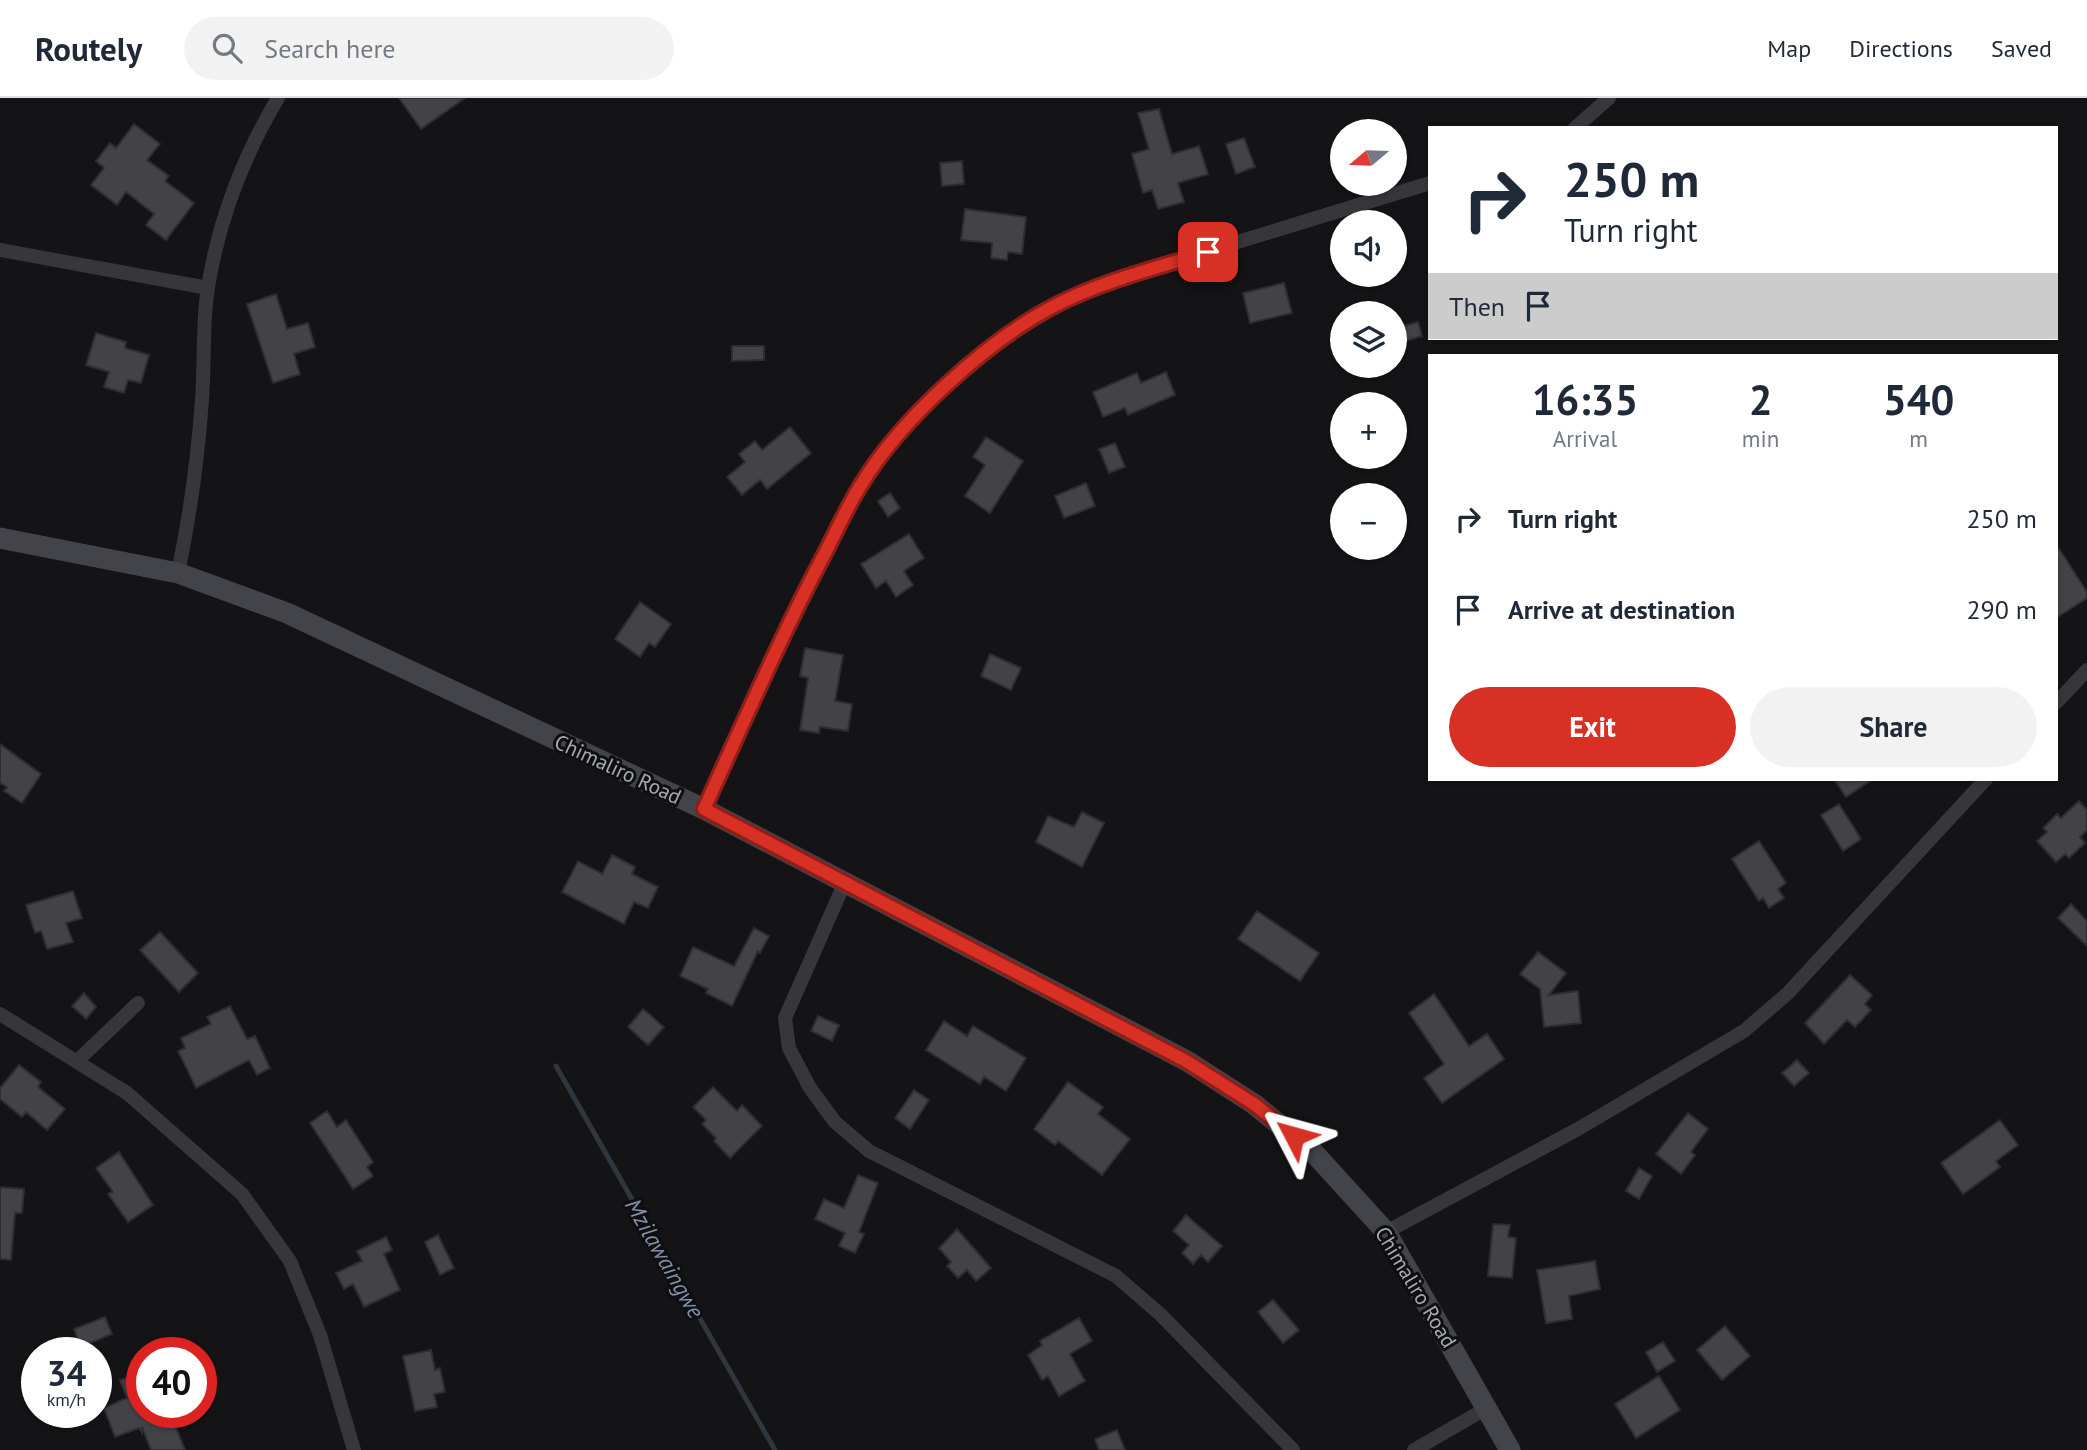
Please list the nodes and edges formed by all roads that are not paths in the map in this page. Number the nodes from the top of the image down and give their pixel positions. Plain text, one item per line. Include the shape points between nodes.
1 (278, 98) edge
2 (1609, 98) edge
3 (1577, 126) edge
4 (1428, 184) edge
5 (0, 250) edge
6 (208, 288) junction
7 (0, 538) edge
8 (178, 573) junction
9 (2087, 670) edge
10 (2058, 701) edge
11 (1984, 781) edge
12 (704, 809) junction
13 (845, 882) junction
14 (138, 1003) dead end
15 (0, 1014) edge
16 (77, 1061) junction
17 (1386, 1232) junction
18 (1487, 1408) junction
19 (354, 1450) edge
20 (1293, 1450) edge
21 (1414, 1450) edge
22 (1510, 1450) edge

1 - 6 street via 254,138 231,194
2 - 3 street
4 - 12 street via 1101,284 1014,331 936,396 905,426 861,484 792,617
5 - 6 street
6 - 8 street via 191,513
7 - 8 street, Chimaliro Road
8 - 12 street, Chimaliro Road via 288,613
9 - 10 street
11 - 17 street via 1788,993 1744,1031 1578,1129
12 - 13 street, Chimaliro Road
13 - 17 street, Chimaliro Road via 1186,1061 1254,1104 1314,1153
13 - 20 street via 785,1018 789,1048 835,1122 869,1151 1116,1276 1190,1343
14 - 16 street
15 - 16 street
16 - 19 street via 127,1093 242,1194 290,1261 320,1335
17 - 18 street, Chimaliro Road
18 - 21 street
18 - 22 street, Chimaliro Road

